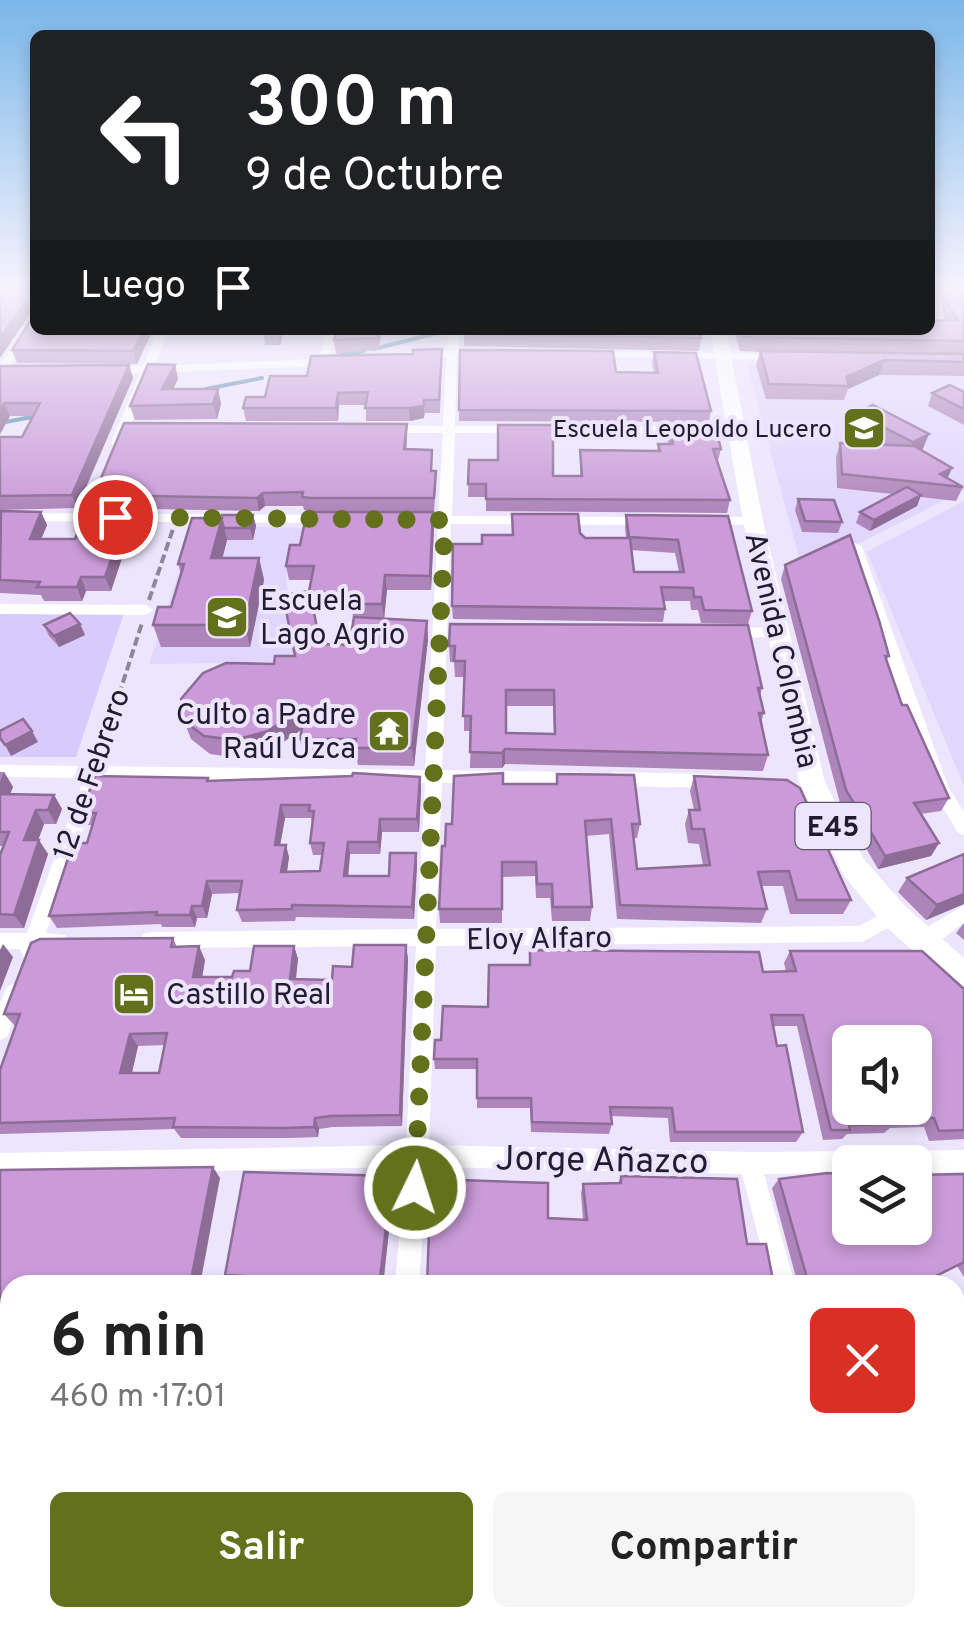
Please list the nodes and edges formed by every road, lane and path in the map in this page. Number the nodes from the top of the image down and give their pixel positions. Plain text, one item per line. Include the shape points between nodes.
1 (150, 361) edge
2 (342, 361) edge
3 (452, 361) edge
4 (721, 361) edge
5 (324, 363) joint
6 (20, 370) edge
7 (1, 371) edge
8 (92, 371) edge
9 (146, 372) junction
10 (123, 428) junction
11 (142, 428) edge
12 (372, 429) edge
13 (448, 429) junction
14 (734, 430) junction
15 (108, 464) edge
16 (92, 499) edge
17 (0, 517) edge
18 (84, 517) junction
19 (177, 517) junction
20 (350, 519) edge
21 (426, 520) edge
22 (445, 520) junction
23 (657, 521) edge
24 (696, 521) edge
25 (753, 521) junction
26 (855, 547) edge
27 (0, 609) edge
28 (146, 610) junction
29 (342, 628) dead end
30 (402, 628) edge
31 (718, 632) edge
32 (777, 633) junction
33 (0, 772) edge
34 (95, 772) junction
35 (435, 776) junction
36 (733, 781) edge
37 (964, 828) edge
38 (964, 913) edge
39 (894, 916) junction
40 (427, 939) junction
41 (131, 940) edge
42 (0, 941) edge
43 (33, 941) junction
44 (72, 941) edge
45 (921, 941) junction
46 (964, 977) edge
47 (0, 1030) edge
48 (418, 1156) junction
49 (964, 1162) edge
50 (750, 1163) junction
51 (0, 1164) edge
52 (408, 1275) edge
53 (780, 1275) edge

1 - 9 street
2 - 5 street
3 - 13 street
4 - 14 main road, Avenida Colombia / E45
5 - 9 street
6 - 7 street
8 - 9 street
9 - 10 street
10 - 11 street
10 - 15 street
12 - 13 street
13 - 14 street
13 - 22 street
14 - 25 main road, Avenida Colombia / E45
16 - 18 street
17 - 18 street
18 - 19 street
19 - 20 street
19 - 28 path, 12 de Febrero
21 - 22 street
22 - 23 street
22 - 35 street
24 - 25 street
25 - 32 main road, Avenida Colombia / E45
26 - 37 street via 940,787
27 - 28 street
28 - 34 path, 12 de Febrero
29 - 30 street
31 - 32 street
32 - 39 main road, Avenida Colombia / E45 via 802,782 853,866
33 - 34 street
34 - 35 street
34 - 43 street, 12 de Febrero
35 - 36 street
35 - 40 street
38 - 45 street
39 - 40 street, Eloy Alfaro via 862,934
39 - 45 main road, Avenida Colombia / E45
40 - 41 street, Eloy Alfaro
40 - 48 street
42 - 43 street
43 - 44 street
43 - 47 street, 12 de Febrero
45 - 46 main road, Avenida Colombia / E45
48 - 50 street, Jorge Añazco
48 - 51 street, Jorge Añazco
48 - 52 street
49 - 50 street, Jorge Añazco
50 - 53 street

